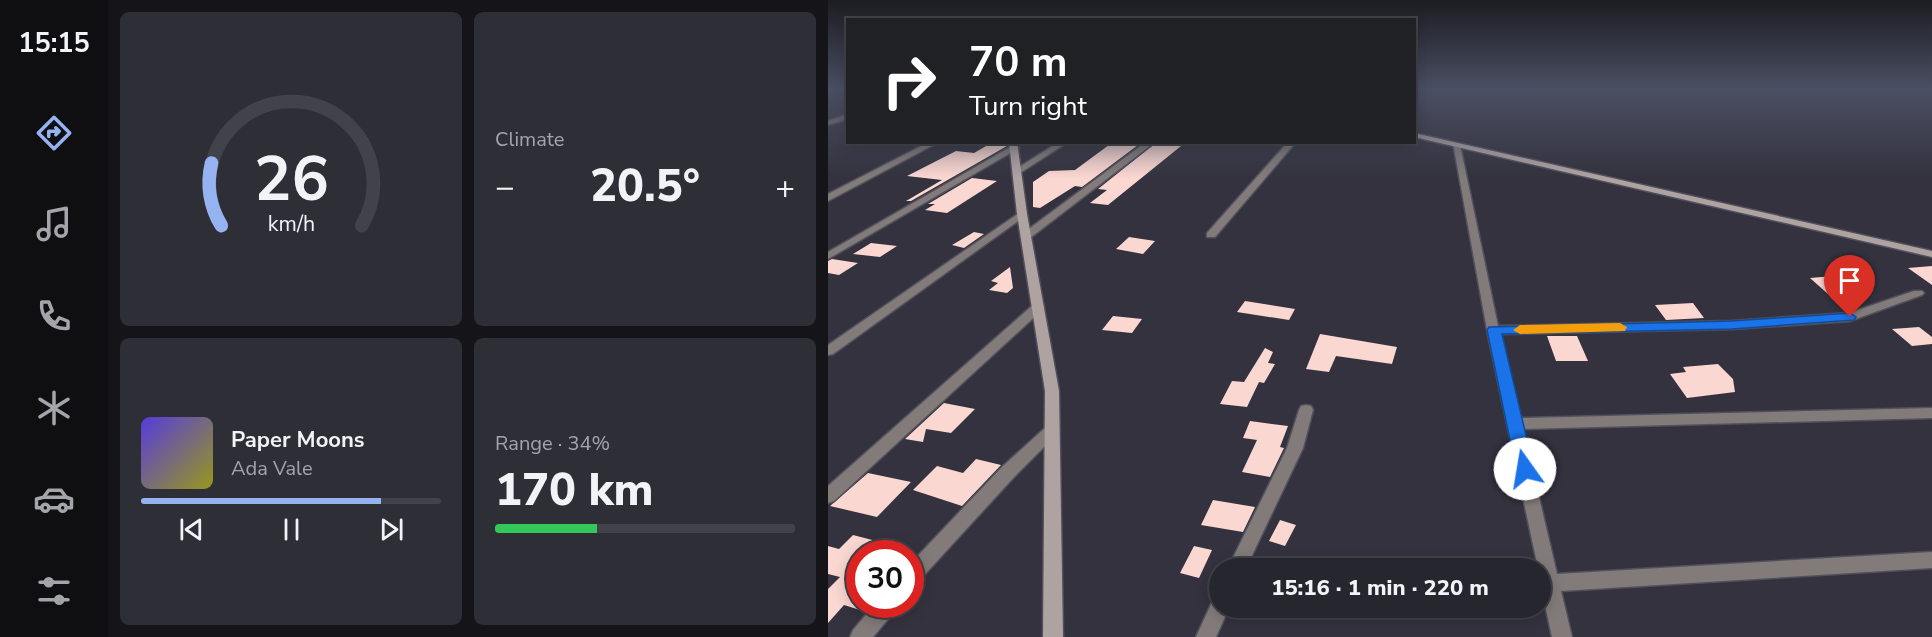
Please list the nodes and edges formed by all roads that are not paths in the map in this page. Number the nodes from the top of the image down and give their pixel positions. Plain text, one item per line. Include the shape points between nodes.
1 (1416, 135) edge
2 (932, 144) edge
3 (1062, 144) edge
4 (1149, 144) edge
5 (1291, 144) edge
6 (1456, 144) junction
7 (1014, 146) edge
8 (1017, 171) junction
9 (828, 198) edge
10 (1022, 214) junction
11 (1211, 235) dead end
12 (1026, 236) junction
13 (1932, 254) edge
14 (828, 256) edge
15 (1918, 293) dead end
16 (1038, 307) junction
17 (1494, 330) junction
18 (828, 351) edge
19 (1306, 410) dead end
20 (1932, 413) edge
21 (1515, 424) junction
22 (1051, 431) junction
23 (828, 496) edge
24 (1242, 558) edge
25 (1932, 560) edge
26 (924, 563) edge
27 (1552, 583) junction
28 (876, 618) edge
29 (1215, 618) edge
30 (860, 637) edge
31 (1053, 637) edge
32 (1206, 637) edge
33 (1562, 637) edge

1 - 6 street
2 - 9 street
3 - 8 street
4 - 12 street
5 - 11 street
6 - 13 street
6 - 17 street
7 - 8 street
7 - 14 street
8 - 10 street
10 - 12 street
10 - 18 street
12 - 16 street
15 - 17 street via 1850,317 1732,325
16 - 22 street via 1052,391
16 - 23 street
17 - 21 street
19 - 24 street via 1295,448
20 - 21 street
21 - 27 street
22 - 26 street
22 - 31 street
25 - 27 street
27 - 33 street
28 - 30 street
29 - 32 street

